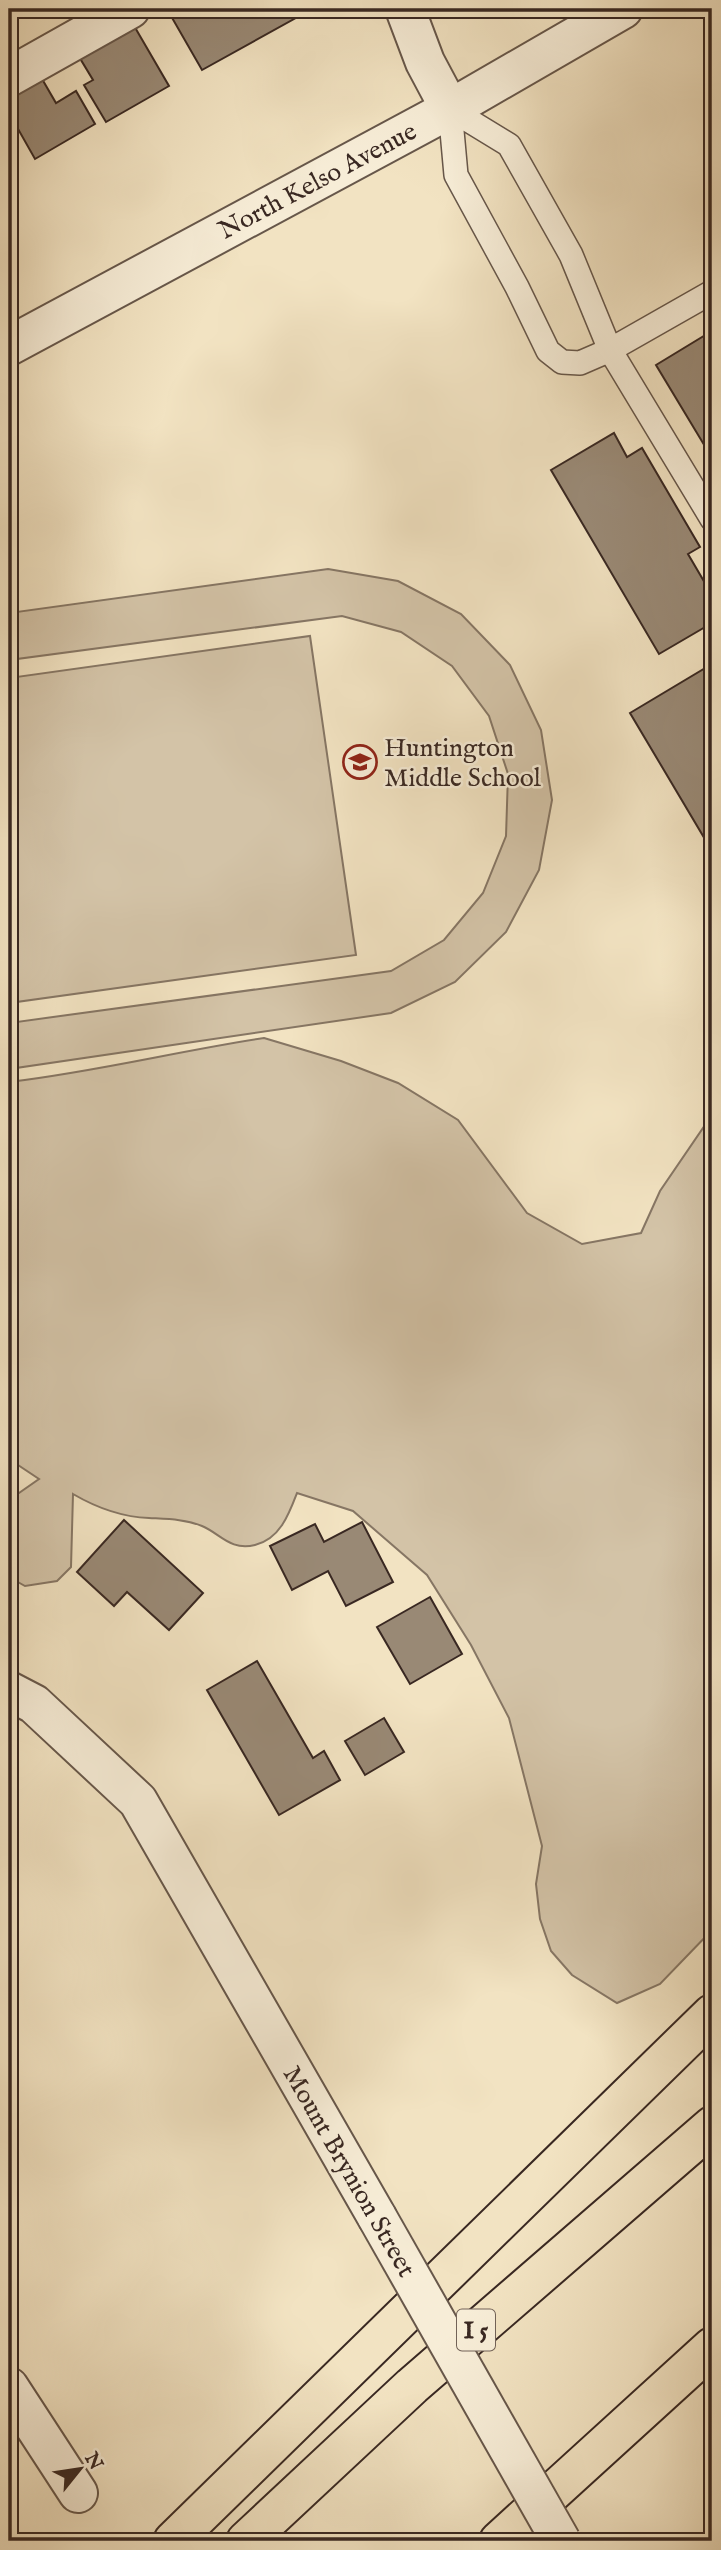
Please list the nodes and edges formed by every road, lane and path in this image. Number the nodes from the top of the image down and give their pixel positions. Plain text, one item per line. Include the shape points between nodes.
1 (130, 9) edge
2 (405, 9) edge
3 (623, 9) edge
4 (9, 77) edge
5 (450, 109) junction
6 (712, 292) edge
7 (9, 346) edge
8 (610, 351) junction
9 (712, 519) edge
10 (9, 1691) edge
11 (712, 2014) edge
12 (712, 2126) edge
13 (712, 2347) edge
14 (9, 2387) edge
15 (78, 2493) dead end
16 (173, 2541) edge
17 (246, 2541) edge
18 (499, 2541) edge
19 (561, 2541) edge

1 - 4 street
2 - 5 street via 425,62
3 - 5 street, North Kelso Avenue
5 - 7 street, North Kelso Avenue
5 - 8 lane via 509,145 571,255
5 - 8 lane via 456,176 548,351 562,362 580,363
6 - 8 lane
8 - 9 lane
10 - 19 street, Mount Brynion Street, bridge via 34,1704 138,1801
11 - 16 highway
12 - 17 highway, I 5 via 412,2386
13 - 18 highway
14 - 15 street

